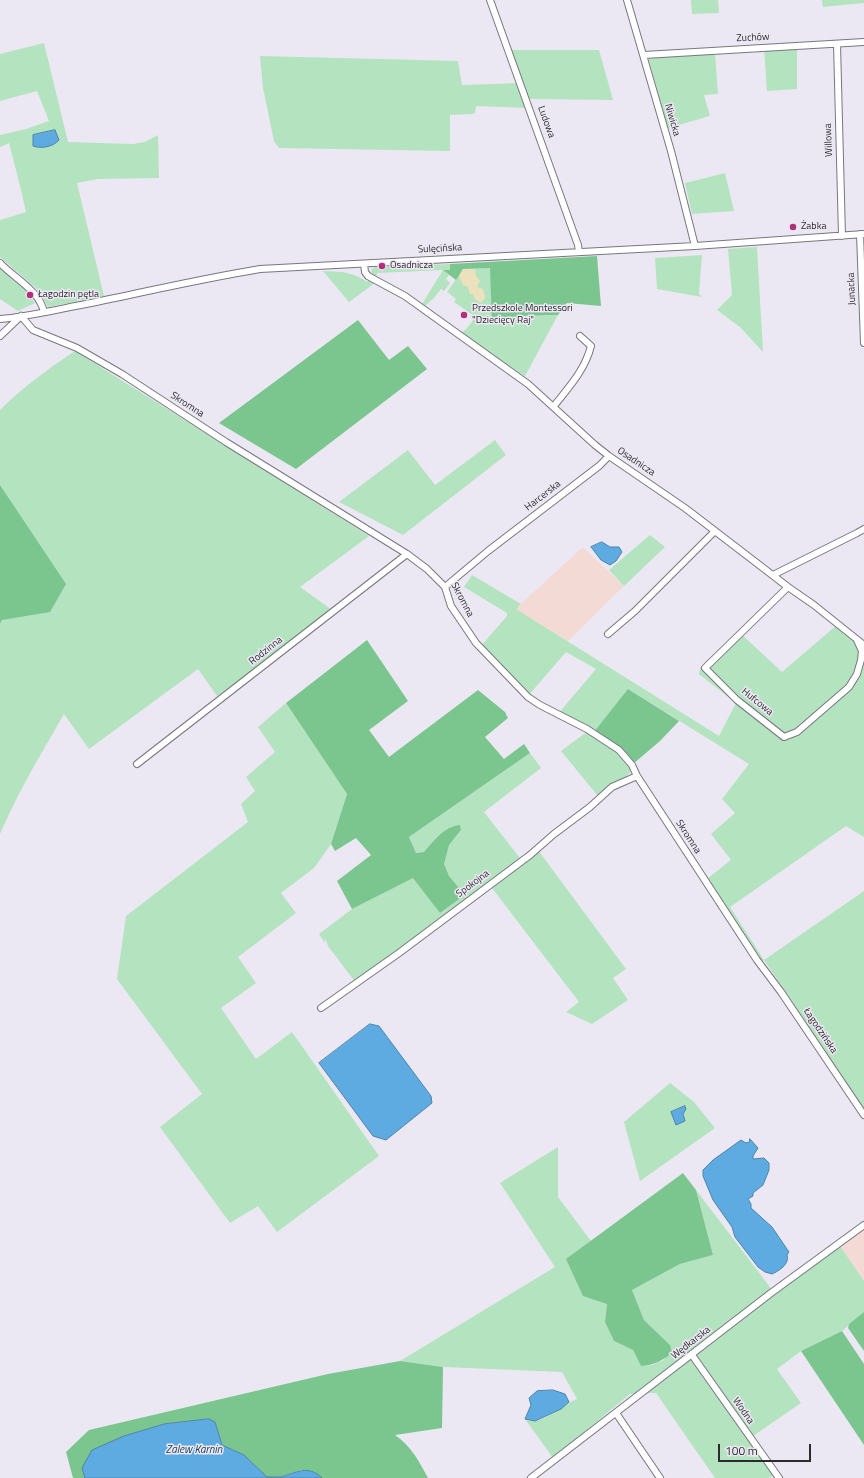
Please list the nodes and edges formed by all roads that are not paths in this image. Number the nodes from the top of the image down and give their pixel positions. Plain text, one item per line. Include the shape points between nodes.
1 (490, 0) edge
2 (627, 0) edge
3 (864, 42) edge
4 (836, 44) junction
5 (644, 55) junction
6 (862, 234) edge
7 (842, 236) junction
8 (695, 246) junction
9 (579, 252) junction
10 (0, 262) edge
11 (364, 264) junction
12 (44, 312) junction
13 (21, 316) junction
14 (0, 319) edge
15 (0, 336) edge
16 (580, 336) dead end
17 (864, 343) edge
18 (554, 406) junction
19 (609, 456) junction
20 (864, 529) edge
21 (715, 531) junction
22 (407, 554) junction
23 (773, 575) junction
24 (446, 587) junction
25 (788, 587) junction
26 (608, 634) dead end
27 (857, 639) junction
28 (864, 645) edge
29 (137, 764) dead end
30 (637, 776) junction
31 (757, 960) joint
32 (321, 1008) dead end
33 (864, 1115) edge
34 (864, 1225) edge
35 (692, 1355) junction
36 (616, 1413) junction
37 (531, 1478) edge
38 (660, 1478) edge
39 (779, 1478) edge

1 - 9 street, Ludowa via 540,135
2 - 5 street, Niwicka
3 - 4 street, Zuchów
4 - 5 street, Zuchów
4 - 7 street, Willowa
5 - 8 street, Niwicka
6 - 7 street, Sulęcińska
6 - 17 street, Junacka
7 - 8 street, Sulęcińska
8 - 9 street, Sulęcińska
9 - 11 street, Sulęcińska
10 - 12 street via 30,289 42,304
11 - 12 street, Sulęcińska via 260,269
11 - 18 street, Osadnicza via 368,276 405,296 437,318
12 - 13 street, Sulęcińska
13 - 14 street, Sulęcińska
13 - 15 street
13 - 22 street, Skromna via 33,330 77,348 122,374
16 - 18 street via 591,346 588,358
18 - 19 street, Osadnicza
19 - 21 street, Osadnicza
19 - 24 street, Harcerska
20 - 23 street
21 - 23 street, Osadnicza
21 - 26 street via 635,611
22 - 24 street, Skromna via 427,568
22 - 29 street, Rodzinna
23 - 25 street, Osadnicza
24 - 30 street, Skromna via 451,606 476,643 528,697 587,729 619,750 632,765
25 - 27 street, Osadnicza
25 - 27 street, Hufcowa via 705,668 737,700 784,737 797,732 849,687 857,674 861,660 862,651
27 - 28 street, Osadnicza
30 - 31 street, Skromna
30 - 32 street, Spokojna via 612,788 530,855
31 - 33 street, Łagodzińska
34 - 35 street, Wędkarska via 777,1288
35 - 36 street, Wędkarska
35 - 39 street, Wodna
36 - 37 street, Wędkarska
36 - 38 street

